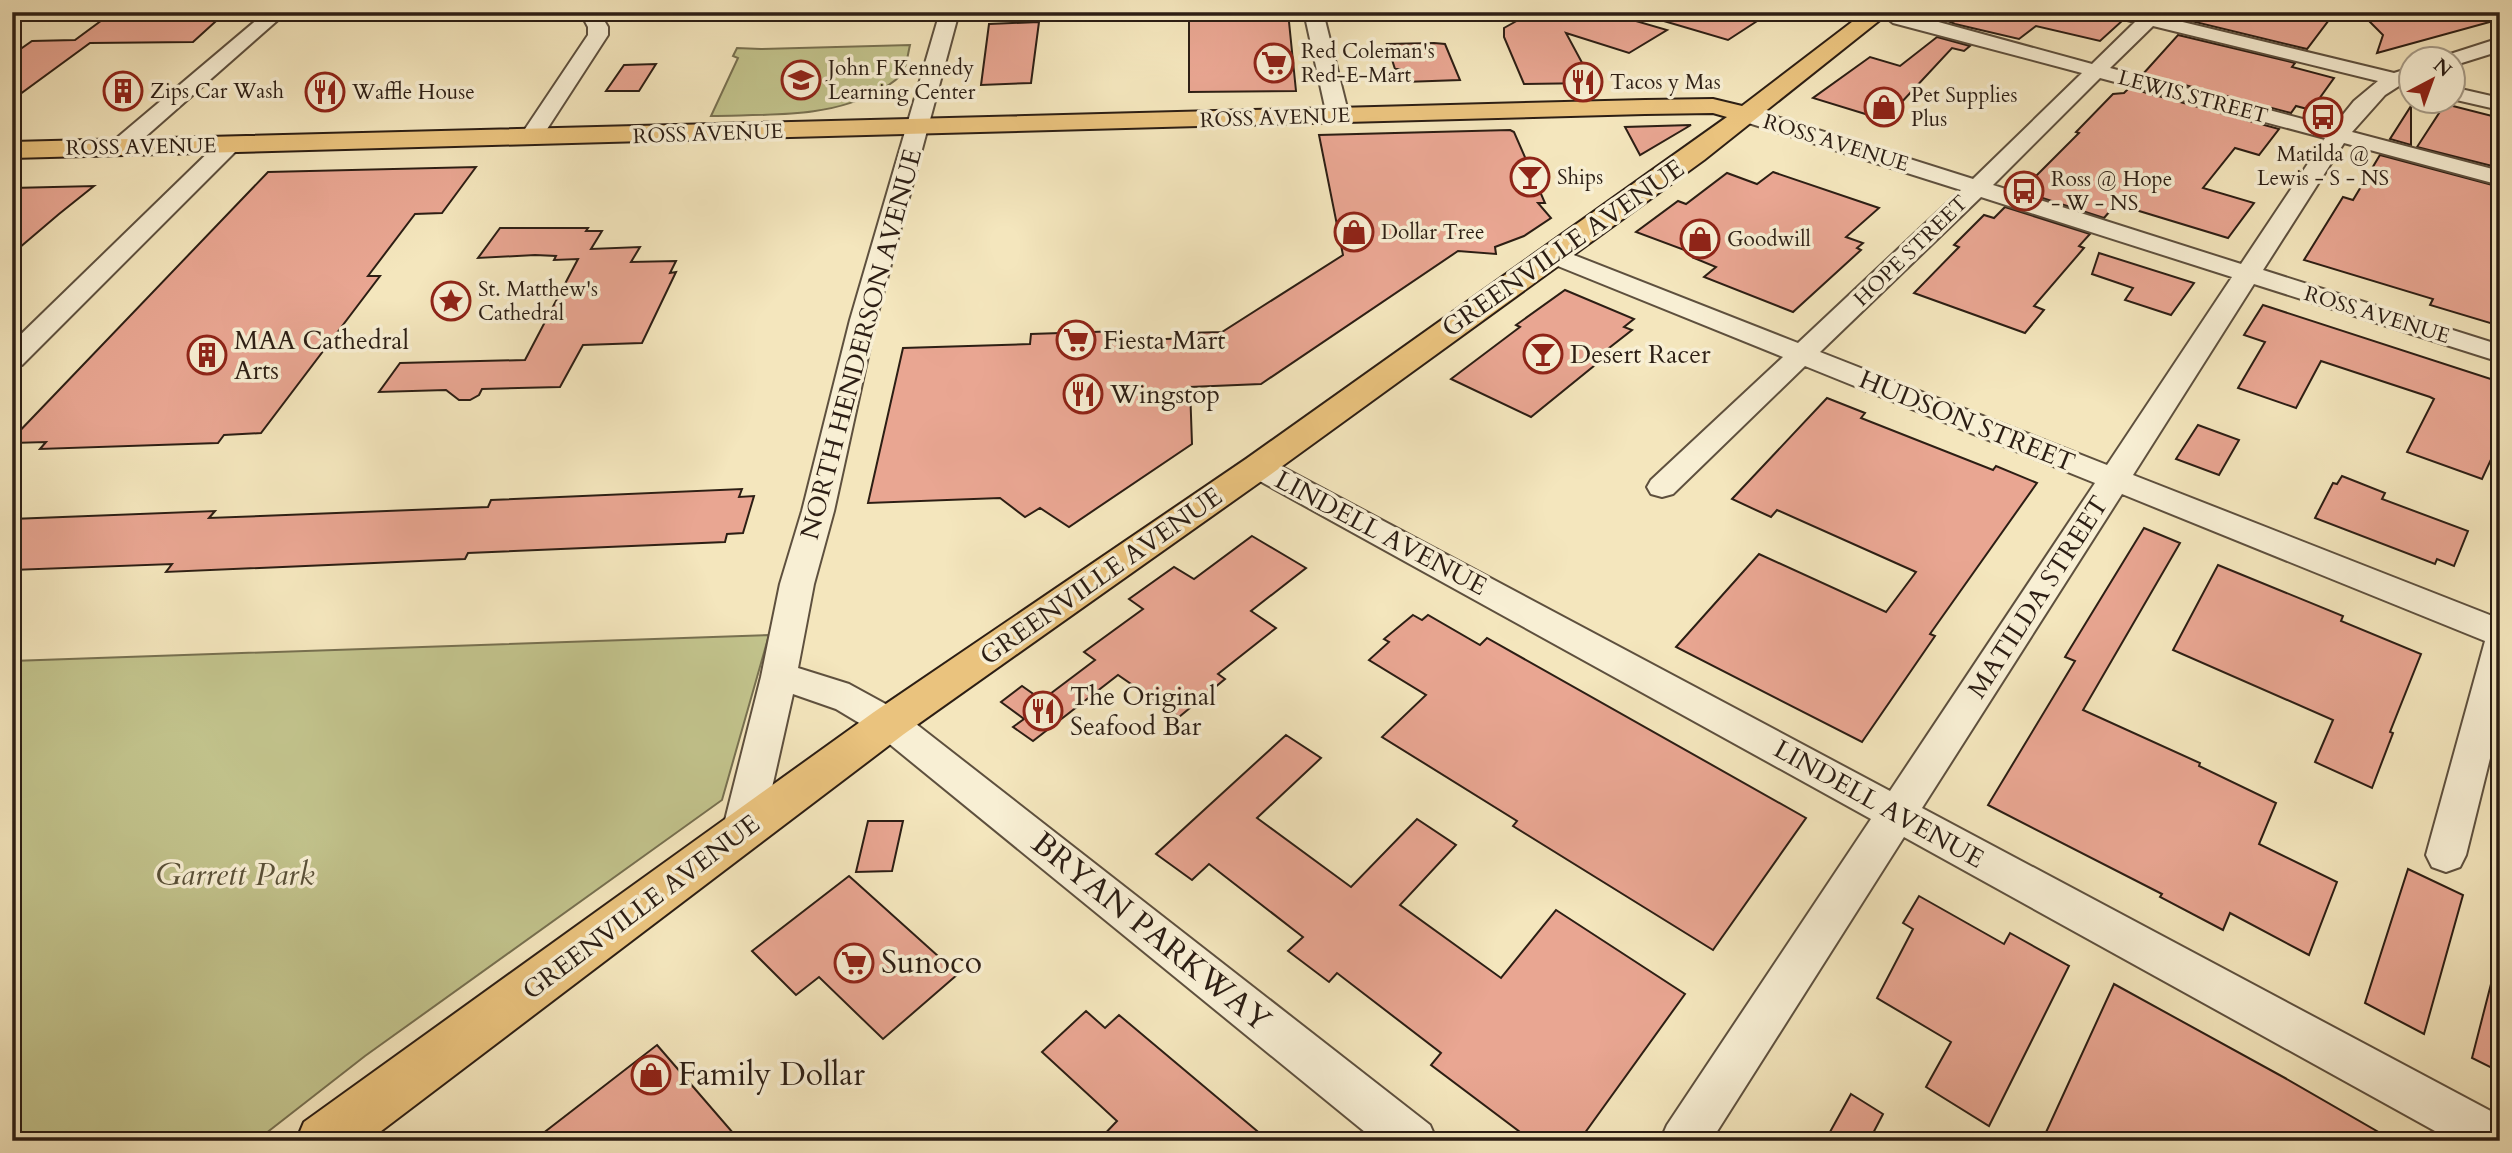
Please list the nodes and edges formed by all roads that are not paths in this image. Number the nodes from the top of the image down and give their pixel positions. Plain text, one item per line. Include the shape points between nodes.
1 (278, 12) edge
2 (589, 12) edge
3 (950, 12) edge
4 (1314, 12) edge
5 (1879, 12) edge
6 (1888, 12) edge
7 (2119, 12) edge
8 (2153, 16) edge
9 (2500, 44) edge
10 (2466, 55) edge
11 (2466, 62) edge
12 (2488, 66) dead end
13 (2096, 71) junction
14 (2396, 77) edge
15 (2396, 83) edge
16 (2466, 96) edge
17 (2500, 104) edge
18 (1744, 114) junction
19 (1338, 116) junction
20 (918, 128) junction
21 (2338, 135) junction
22 (530, 138) junction
23 (229, 145) junction
24 (120, 147) junction
25 (12, 150) edge
26 (2500, 178) edge
27 (1977, 188) junction
28 (1552, 255) junction
29 (2249, 275) junction
30 (2500, 354) edge
31 (1801, 355) junction
32 (12, 359) edge
33 (1258, 467) junction
34 (2115, 480) junction
35 (1662, 487) dead end
36 (2500, 633) edge
37 (2500, 645) edge
38 (779, 677) junction
39 (889, 723) junction
40 (1897, 814) junction
41 (742, 832) junction
42 (2446, 855) dead end
43 (323, 1141) edge
44 (1413, 1141) edge
45 (1685, 1141) edge
46 (2500, 1141) edge

1 - 24 street
2 - 22 street via 598,34
3 - 20 street, NORTH HENDERSON AVENUE
4 - 19 street
5 - 18 main road, GREENVILLE AVENUE
6 - 13 street, LEWIS STREET
7 - 8 street
8 - 13 street, HOPE STREET
8 - 14 street
9 - 10 street
11 - 12 street
13 - 21 street, LEWIS STREET
13 - 27 street, HOPE STREET
15 - 21 street, MATILDA STREET via 2369,95
16 - 17 street
18 - 19 main road, ROSS AVENUE via 1713,106
18 - 27 street, ROSS AVENUE
18 - 28 main road, GREENVILLE AVENUE
19 - 20 main road, ROSS AVENUE
20 - 22 main road, ROSS AVENUE
20 - 38 street, NORTH HENDERSON AVENUE via 863,320 797,583
21 - 26 street, LEWIS STREET
21 - 29 street, MATILDA STREET
22 - 23 main road, ROSS AVENUE
23 - 24 main road, ROSS AVENUE
23 - 32 street
24 - 25 main road, ROSS AVENUE
27 - 29 street, ROSS AVENUE
27 - 31 street, HOPE STREET
28 - 31 street, HUDSON STREET
28 - 33 main road, GREENVILLE AVENUE
29 - 30 street, ROSS AVENUE
29 - 34 street, MATILDA STREET
31 - 34 street, HUDSON STREET
31 - 35 street, HOPE STREET
33 - 39 main road, GREENVILLE AVENUE
33 - 40 street, LINDELL AVENUE
34 - 36 street, HUDSON STREET
34 - 40 street, MATILDA STREET
37 - 42 street
38 - 39 street via 851,698
38 - 41 street, NORTH HENDERSON AVENUE
39 - 41 main road, GREENVILLE AVENUE
39 - 44 street, BRYAN PARKWAY
40 - 45 street, MATILDA STREET
40 - 46 street, LINDELL AVENUE
41 - 43 main road, GREENVILLE AVENUE

